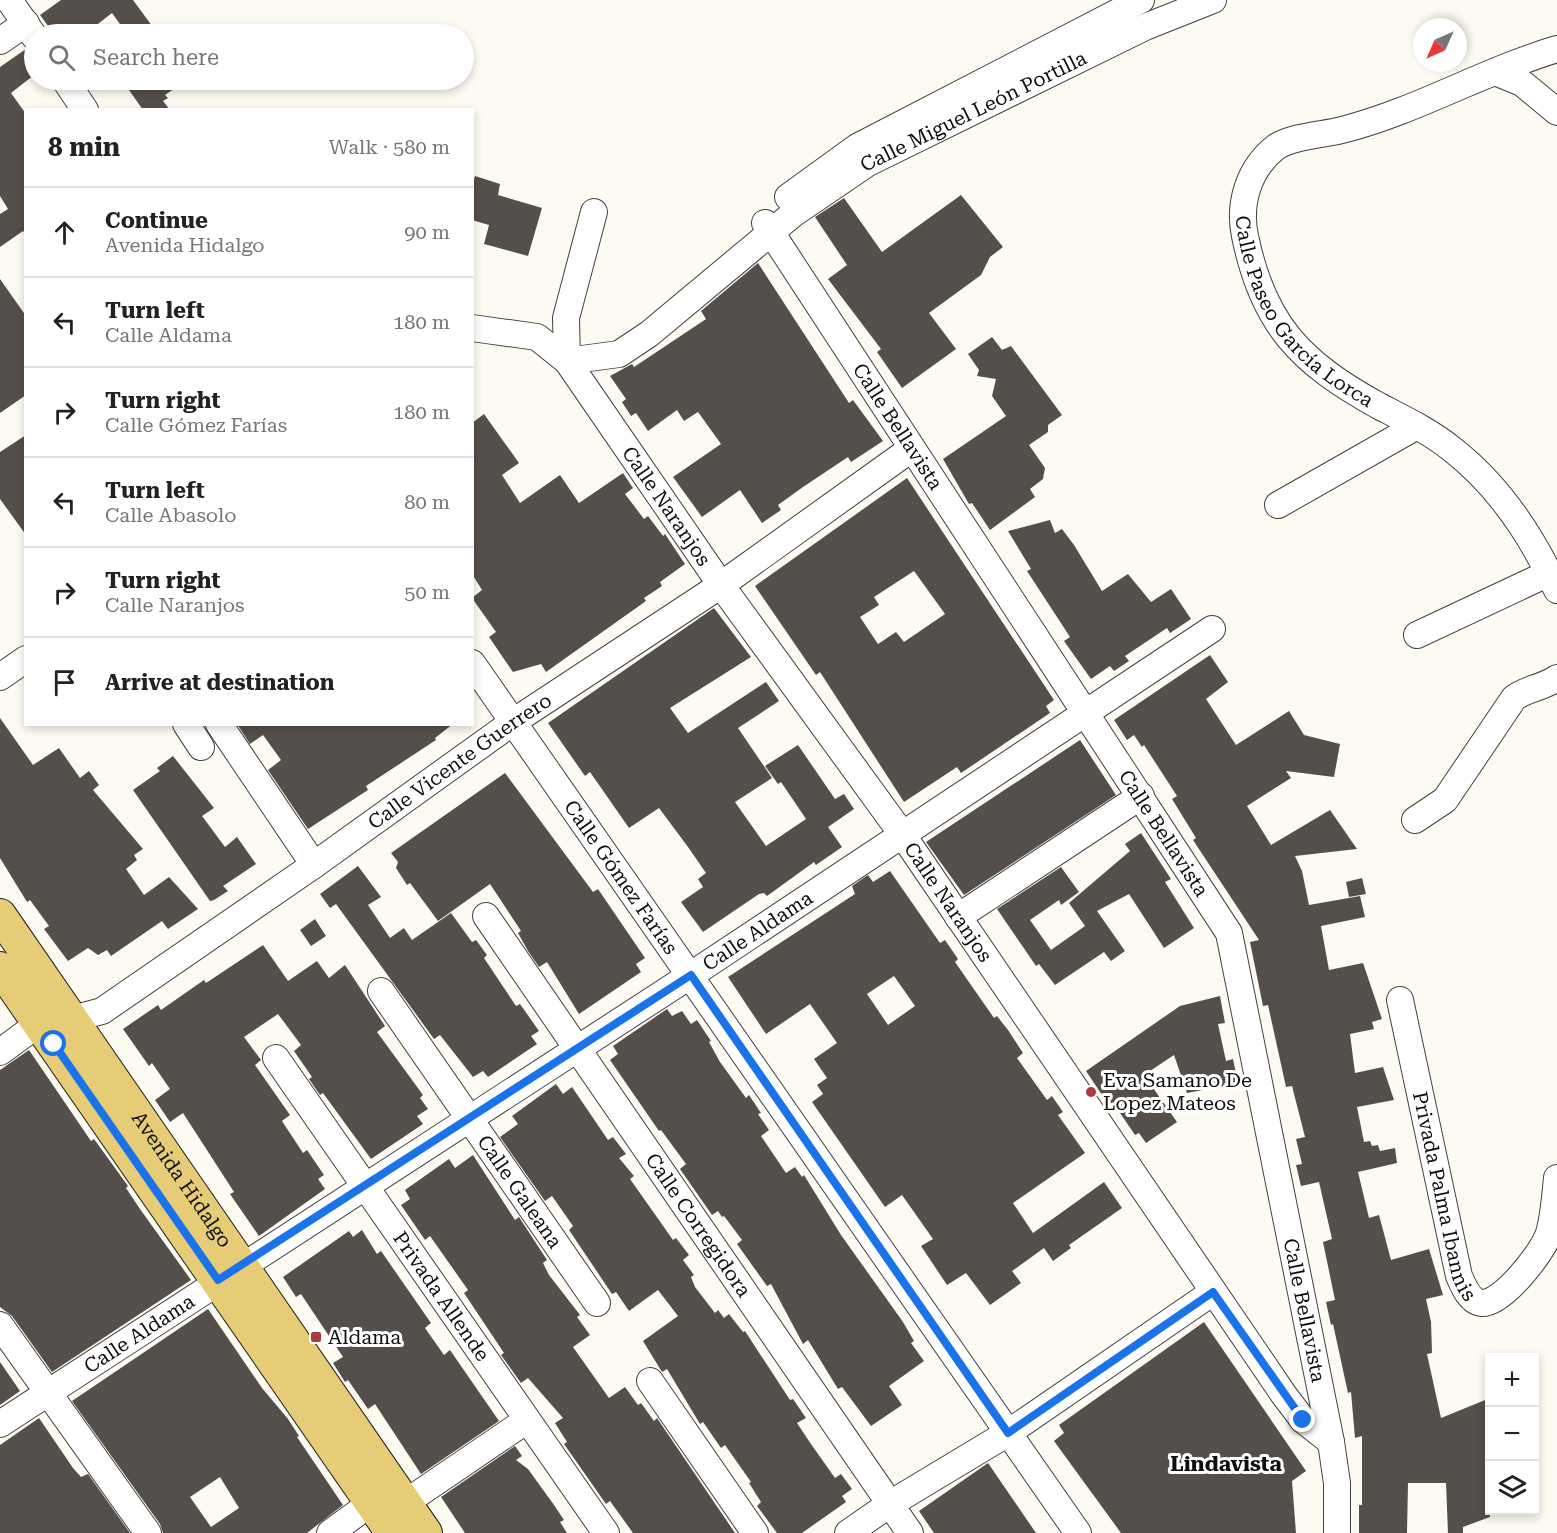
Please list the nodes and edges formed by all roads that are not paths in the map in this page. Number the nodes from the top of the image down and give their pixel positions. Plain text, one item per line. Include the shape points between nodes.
1 (1213, 0) edge
2 (1138, 1) edge
3 (17, 13) edge
4 (1145, 27) junction
5 (0, 41) edge
6 (1557, 49) edge
7 (1495, 72) junction
8 (71, 90) edge
9 (84, 108) edge
10 (1557, 112) edge
11 (594, 212) dead end
12 (762, 235) junction
13 (474, 328) edge
14 (567, 361) junction
15 (1417, 426) junction
16 (911, 449) junction
17 (1278, 505) dead end
18 (1553, 582) edge
19 (721, 585) junction
20 (1212, 629) dead end
21 (1417, 635) dead end
22 (24, 660) edge
23 (474, 666) edge
24 (0, 677) edge
25 (1557, 678) edge
26 (1086, 712) junction
27 (513, 722) junction
28 (187, 726) edge
29 (220, 726) edge
30 (201, 747) dead end
31 (1141, 796) junction
32 (1415, 820) dead end
33 (902, 834) junction
34 (314, 865) junction
35 (0, 915) edge
36 (486, 916) dead end
37 (958, 917) junction
38 (0, 968) edge
39 (691, 975) junction
40 (381, 991) dead end
41 (1400, 1000) dead end
42 (72, 1019) junction
43 (41, 1026) junction
44 (576, 1048) junction
45 (0, 1052) edge
46 (276, 1058) dead end
47 (469, 1118) junction
48 (1557, 1178) edge
49 (365, 1187) junction
50 (230, 1273) junction
51 (1213, 1292) junction
52 (597, 1303) dead end
53 (0, 1325) edge
54 (650, 1381) dead end
55 (48, 1392) junction
56 (527, 1420) junction
57 (0, 1424) edge
58 (1008, 1433) junction
59 (1331, 1442) junction
60 (390, 1497) junction
61 (890, 1504) junction
62 (148, 1533) edge
63 (330, 1533) edge
64 (392, 1533) edge
65 (426, 1533) edge
66 (606, 1533) edge
67 (755, 1533) edge
68 (848, 1533) edge
69 (910, 1533) edge
70 (1078, 1533) edge
71 (1337, 1533) edge

1 - 4 street, Calle Miguel León Portilla
2 - 4 street
2 - 12 street, Calle Miguel León Portilla via 857,147 783,200
3 - 5 street
4 - 12 street, Calle Miguel León Portilla via 868,163
6 - 7 street, Calle Paseo García Lorca
7 - 10 street via 1528,88
7 - 15 street, Calle Paseo García Lorca via 1383,118 1278,146 1262,160 1245,195 1242,220 1250,259 1264,301 1280,328 1325,372
8 - 9 street
11 - 14 street via 566,318
12 - 14 street, Calle Miguel León Portilla via 648,334 619,354
12 - 16 street, Calle Bellavista
13 - 14 street, Calle Naranjos via 537,337
14 - 19 street, Calle Naranjos
15 - 17 street
15 - 18 street, Calle Paseo García Lorca via 1453,449 1483,478 1523,529
16 - 19 street, Calle Vicente Guerrero
16 - 26 street, Calle Bellavista
18 - 21 street
19 - 27 street, Calle Vicente Guerrero
19 - 33 street, Calle Naranjos
20 - 26 street, Calle Aldama
22 - 24 street
23 - 27 street, Calle Gómez Farías
25 - 32 street via 1514,698 1445,800
26 - 31 street, Calle Bellavista
26 - 33 street, Calle Aldama
27 - 34 street, Calle Vicente Guerrero
27 - 39 street, Calle Gómez Farías
28 - 30 street
29 - 34 street
31 - 37 street
31 - 59 street, Calle Bellavista via 1229,933
33 - 37 street, Calle Naranjos
33 - 39 street, Calle Aldama
34 - 42 street, Calle Vicente Guerrero via 102,1011
35 - 42 main road, Avenida Hidalgo
36 - 44 street, Calle Corregidora
37 - 51 street, Calle Naranjos
38 - 43 main road, Avenida Hidalgo
39 - 44 street, Calle Aldama
39 - 58 street, Calle Gómez Farías
40 - 47 street, Calle Galeana
41 - 48 street, Privada Palma Ibannis via 1459,1275 1471,1297 1479,1303 1489,1303 1498,1297 1537,1258 1549,1234
42 - 43 street, Calle Vicente Guerrero
42 - 50 main road, Avenida Hidalgo
43 - 45 street, Calle Vicente Guerrero
43 - 50 main road, Avenida Hidalgo
44 - 47 street, Calle Aldama
44 - 61 street, Calle Corregidora
46 - 49 street, Privada Allende
47 - 49 street, Calle Aldama
47 - 52 street, Calle Galeana
49 - 50 street, Calle Aldama
49 - 56 street, Privada Allende
50 - 55 street, Calle Aldama
50 - 60 main road, Avenida Hidalgo
51 - 58 street
51 - 59 street, Calle Naranjos via 1303,1420
53 - 55 street
54 - 67 street
55 - 57 street, Calle Aldama
55 - 62 street
56 - 60 street
56 - 66 street, Privada Allende
58 - 61 street
58 - 70 street, Calle Gómez Farías
59 - 71 street, Calle Bellavista via 1337,1483
60 - 63 street
60 - 64 main road, Avenida Hidalgo
60 - 65 main road, Avenida Hidalgo
61 - 68 street
61 - 69 street, Calle Corregidora

